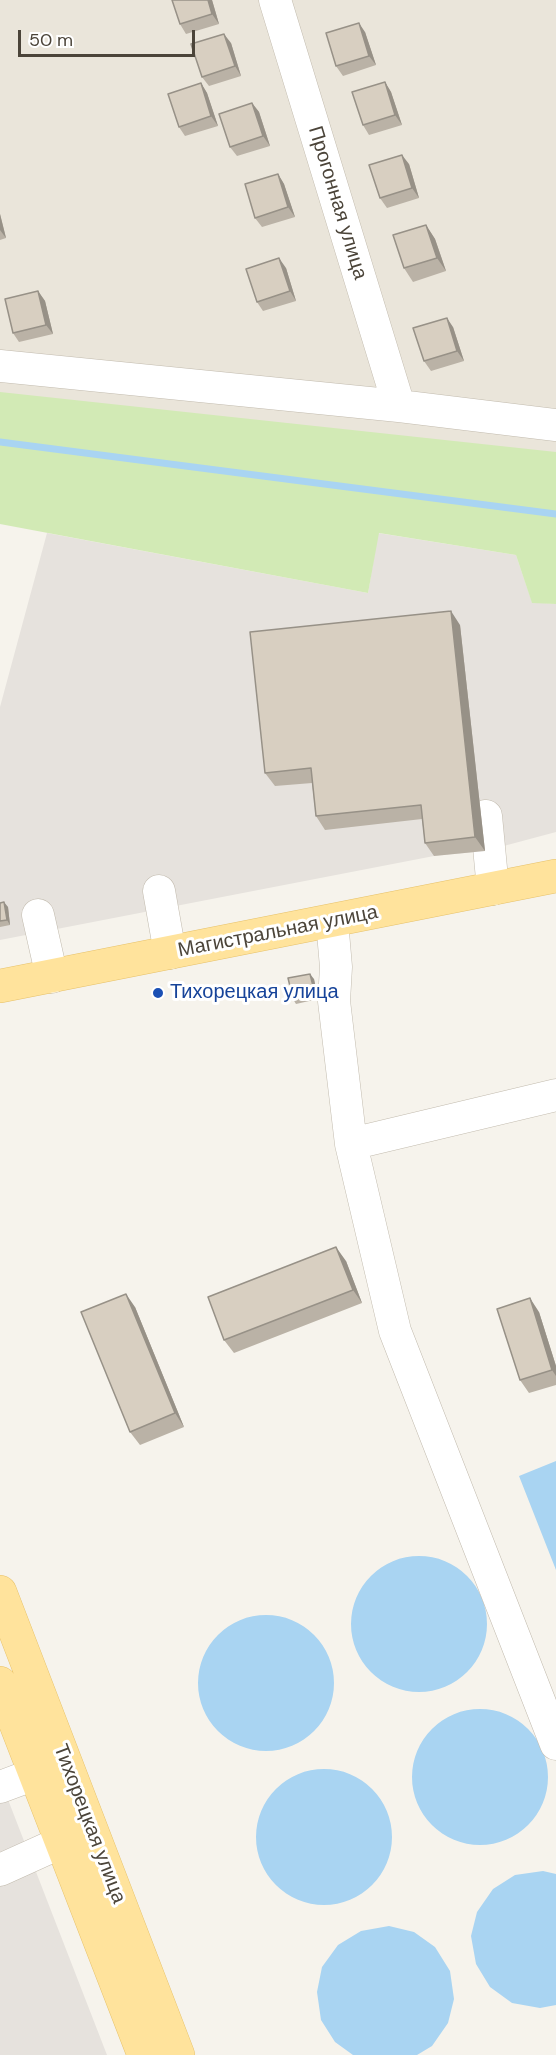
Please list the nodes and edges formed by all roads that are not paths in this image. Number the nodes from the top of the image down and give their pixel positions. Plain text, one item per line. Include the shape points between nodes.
1 (275, 0) edge
2 (0, 366) edge
3 (399, 406) junction
4 (556, 425) edge
5 (486, 816) dead end
6 (556, 876) edge
7 (493, 889) junction
8 (159, 891) dead end
9 (38, 915) dead end
10 (332, 921) junction
11 (170, 953) junction
12 (52, 977) junction
13 (0, 986) edge
14 (556, 1095) edge
15 (351, 1144) junction
16 (0, 1593) edge
17 (0, 1683) edge
18 (556, 1744) edge
19 (35, 1774) junction
20 (0, 1786) edge
21 (62, 1842) junction
22 (0, 1870) edge
23 (144, 2055) edge
24 (178, 2055) edge

1 - 3 street, Прогонная улица
2 - 3 street
3 - 4 street
5 - 7 street
6 - 7 main road, Магистральная улица
7 - 10 main road, Магистральная улица
8 - 11 street
9 - 12 street
10 - 11 main road, Магистральная улица
10 - 15 street via 334,1001
11 - 12 main road, Магистральная улица
12 - 13 main road, Магистральная улица
14 - 15 street
15 - 18 street via 395,1331
16 - 24 main road, Тихорецкая улица
17 - 19 main road, Тихорецкая улица
19 - 20 street
19 - 21 main road, Тихорецкая улица
21 - 22 street
21 - 23 main road, Тихорецкая улица

